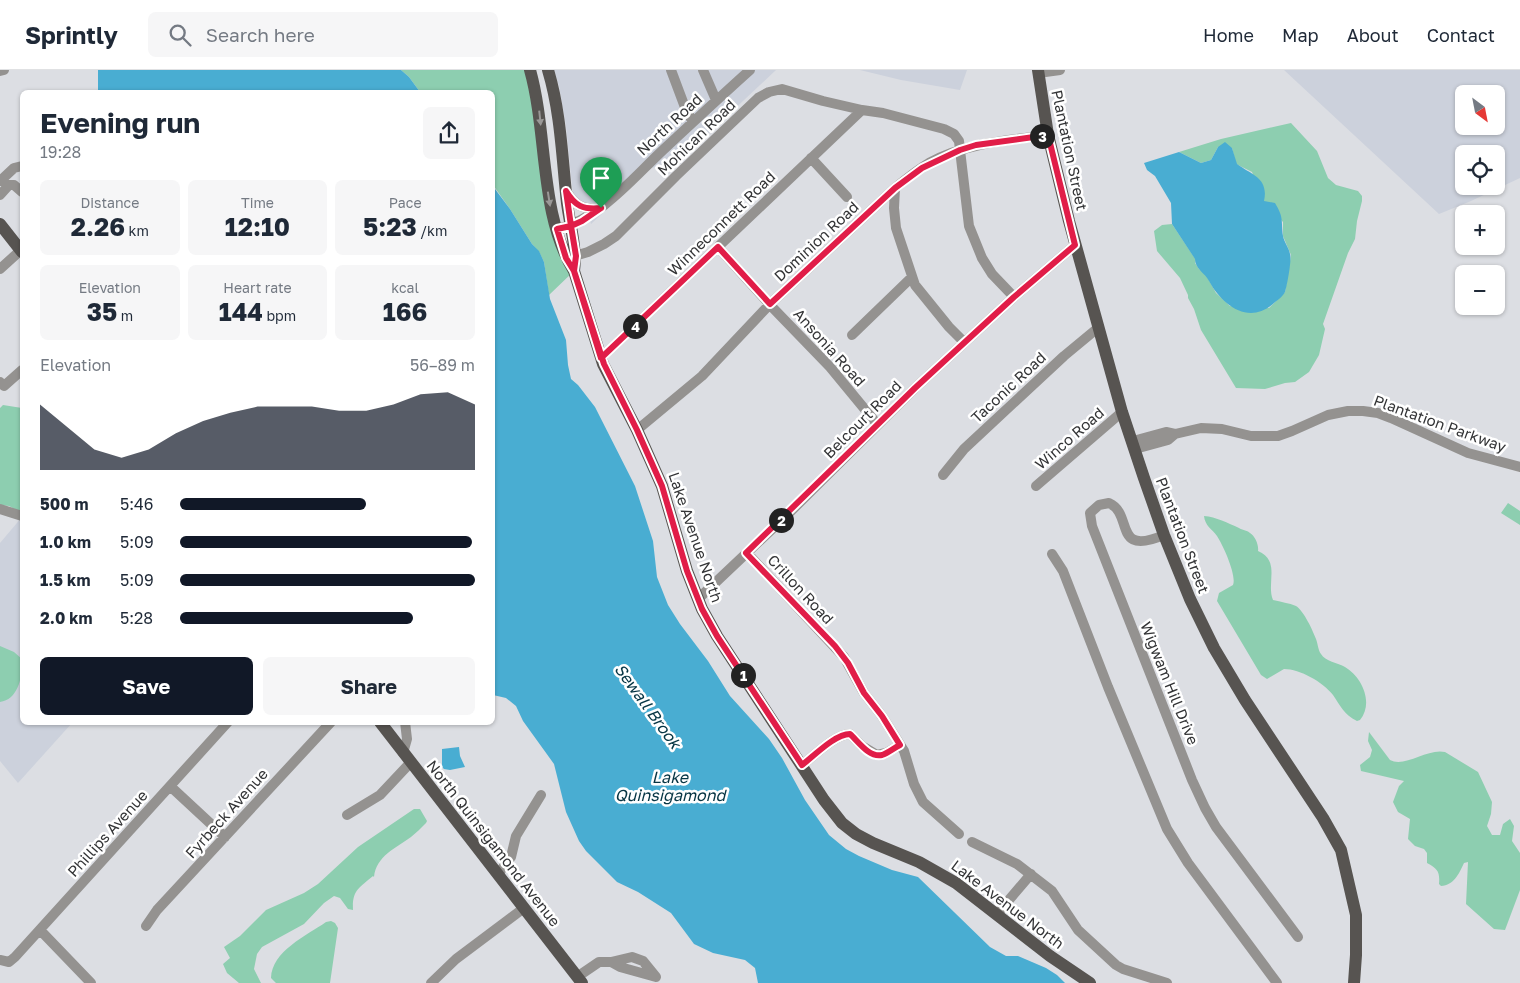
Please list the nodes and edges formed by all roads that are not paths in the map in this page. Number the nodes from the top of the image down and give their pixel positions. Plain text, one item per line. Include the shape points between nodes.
1 (4, 70) edge
2 (530, 70) edge
3 (548, 70) edge
4 (672, 70) edge
5 (703, 70) edge
6 (750, 70) edge
7 (1060, 70) edge
8 (0, 72) edge
9 (1038, 72) edge
10 (716, 100) junction
11 (862, 110) junction
12 (693, 122) junction
13 (1048, 135) junction
14 (960, 150) junction
15 (811, 158) junction
16 (20, 166) edge
17 (0, 182) edge
18 (895, 188) junction
19 (20, 190) edge
20 (566, 191) junction
21 (0, 195) edge
22 (847, 197) dead end
23 (601, 208) junction
24 (0, 224) edge
25 (571, 226) junction
26 (557, 229) junction
27 (1075, 245) junction
28 (718, 247) junction
29 (20, 249) edge
30 (20, 253) edge
31 (571, 257) junction
32 (0, 269) edge
33 (912, 277) junction
34 (1014, 297) junction
35 (770, 304) junction
36 (1099, 327) junction
37 (852, 335) dead end
38 (964, 342) junction
39 (601, 358) junction
40 (20, 371) edge
41 (2, 384) edge
42 (1122, 412) junction
43 (877, 424) junction
44 (637, 430) junction
45 (1134, 445) junction
46 (1520, 467) edge
47 (943, 475) dead end
48 (1036, 486) dead end
49 (0, 509) edge
50 (20, 515) edge
51 (1164, 535) junction
52 (746, 553) junction
53 (1052, 554) dead end
54 (698, 599) junction
55 (225, 725) edge
56 (328, 725) edge
57 (382, 725) edge
58 (406, 725) edge
59 (900, 745) junction
60 (407, 757) junction
61 (802, 765) junction
62 (170, 786) junction
63 (542, 795) dead end
64 (347, 815) dead end
65 (959, 834) dead end
66 (225, 837) junction
67 (972, 842) dead end
68 (498, 874) junction
69 (1031, 874) junction
70 (524, 908) junction
71 (997, 914) junction
72 (146, 926) dead end
73 (40, 930) junction
74 (1298, 937) dead end
75 (4, 961) edge
76 (579, 980) edge
77 (659, 980) edge
78 (91, 983) edge
79 (431, 983) edge
80 (1090, 983) edge
81 (1167, 983) edge
82 (1277, 983) edge
83 (1354, 983) edge

1 - 8 street
2 -> 26 main road, Lake Avenue North via 538,106 550,203
3 - 20 main road, Lake Avenue North via 558,114
4 - 12 street
5 - 10 street
6 - 10 street, North Road
7 - 9 street
9 - 13 main road, Plantation Street
10 - 12 street, North Road
11 - 14 street, Mohican Road via 944,129 954,134
11 - 15 street, Winneconnett Road
11 - 31 street, Mohican Road via 782,89 768,92 716,137 616,236
12 - 23 street, North Road
13 - 14 street, Dominion Road
13 - 27 main road, Plantation Street
14 - 18 street, Dominion Road via 928,164
14 - 34 street via 969,226 992,274
15 - 22 street
15 - 28 street, Winneconnett Road
16 - 17 street
18 - 33 street via 896,228
18 - 35 street, Dominion Road
19 - 21 street via 14,185 9,186
20 - 23 street via 579,206
20 - 25 main road, Lake Avenue North
23 - 25 street, North Road
24 - 29 main road
25 - 26 street, North Road
25 - 31 main road, Lake Avenue North
26 - 31 main road, Lake Avenue North
27 - 34 street, Belcourt Road
27 - 36 main road, Plantation Street
28 - 35 street, Ansonia Road
28 - 39 street, Winneconnett Road
30 - 32 street
31 - 39 main road, Lake Avenue North
33 - 37 street
33 - 38 street via 920,293
34 - 38 street, Belcourt Road
35 - 43 street, Ansonia Road via 830,366
35 - 44 street, Dominion Road via 702,376
36 - 42 main road, Plantation Street
36 - 47 street, Taconic Road via 969,444
38 - 43 street, Belcourt Road
39 - 44 main road, Lake Avenue North
40 - 41 street
42 - 45 main road, Plantation Street
42 - 48 street, Winco Road
43 - 52 street, Belcourt Road
44 - 54 main road, Lake Avenue North via 662,486
45 - 46 street, Plantation Parkway via 1168,440 1175,434 1208,428 1251,436 1273,436 1328,415 1363,410 1391,418 1468,453
45 - 51 main road, Plantation Street
49 - 50 street
51 - 74 street, Wigwam Hill Drive via 1148,542 1133,538 1128,535 1116,507 1109,503 1098,505 1090,514 1092,526 1205,808
51 - 83 main road, Plantation Street via 1214,648 1341,850 1356,915
52 - 54 street, Belcourt Road
52 - 59 street, Crillon Road via 848,663 864,693
53 - 82 street via 1063,571 1167,829 1188,863
54 - 61 main road, Lake Avenue North via 717,636
55 - 62 street, Phillips Avenue
56 - 66 street, Fyrbeck Avenue
57 - 60 main road, North Quinsigamond Avenue
58 - 60 street
59 - 61 street via 877,755 847,733
59 - 65 street, Crillon Road via 923,802
60 - 64 street via 380,794
60 - 68 main road, North Quinsigamond Avenue
61 - 71 main road, Lake Avenue North via 830,808 849,829 938,872
62 - 66 street
62 - 73 street, Phillips Avenue
63 - 68 street via 516,836 511,857
66 - 72 street, Fyrbeck Avenue
67 - 69 street
68 - 70 main road, North Quinsigamond Avenue
69 - 71 street
69 - 81 street via 1057,898 1082,935 1116,965
70 - 76 main road, North Quinsigamond Avenue
70 - 79 street via 456,959
71 - 80 main road, Lake Avenue North
73 - 75 street, Phillips Avenue via 15,957
73 - 78 street
76 - 77 street via 599,962 630,957 648,966

